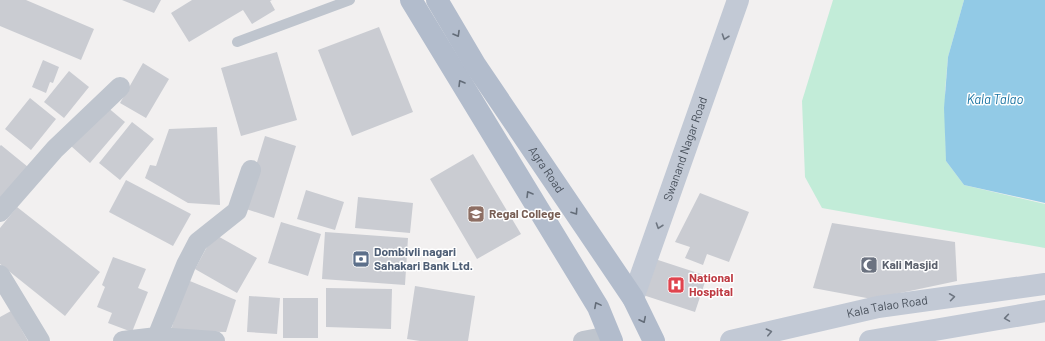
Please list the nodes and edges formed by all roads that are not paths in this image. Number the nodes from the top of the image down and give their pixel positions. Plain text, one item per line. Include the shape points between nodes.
1 (350, 0) edge
2 (411, 0) edge
3 (437, 0) edge
4 (738, 0) edge
5 (237, 42) dead end
6 (120, 87) dead end
7 (251, 170) dead end
8 (0, 212) edge
9 (0, 275) edge
10 (1045, 284) edge
11 (633, 298) junction
12 (878, 307) junction
13 (1045, 311) edge
14 (157, 337) junction
15 (611, 338) edge
16 (878, 339) edge
17 (40, 341) edge
18 (123, 341) edge
19 (216, 341) edge
20 (583, 341) edge
21 (654, 341) edge
22 (731, 341) edge

1 - 5 lane
15 -> 2 main road via 598,307
3 -> 11 main road, Agra Road via 476,66
4 -> 11 street, Swanand Nagar Road
6 - 8 street via 55,150
7 - 14 street via 237,211 198,242
9 - 17 street
12 -> 10 street, Kala Talao Road
11 -> 21 main road, Agra Road
12 - 16 street
22 -> 12 street, Kala Talao Road
13 -> 16 street
14 - 18 street
14 - 19 street
15 - 20 street

